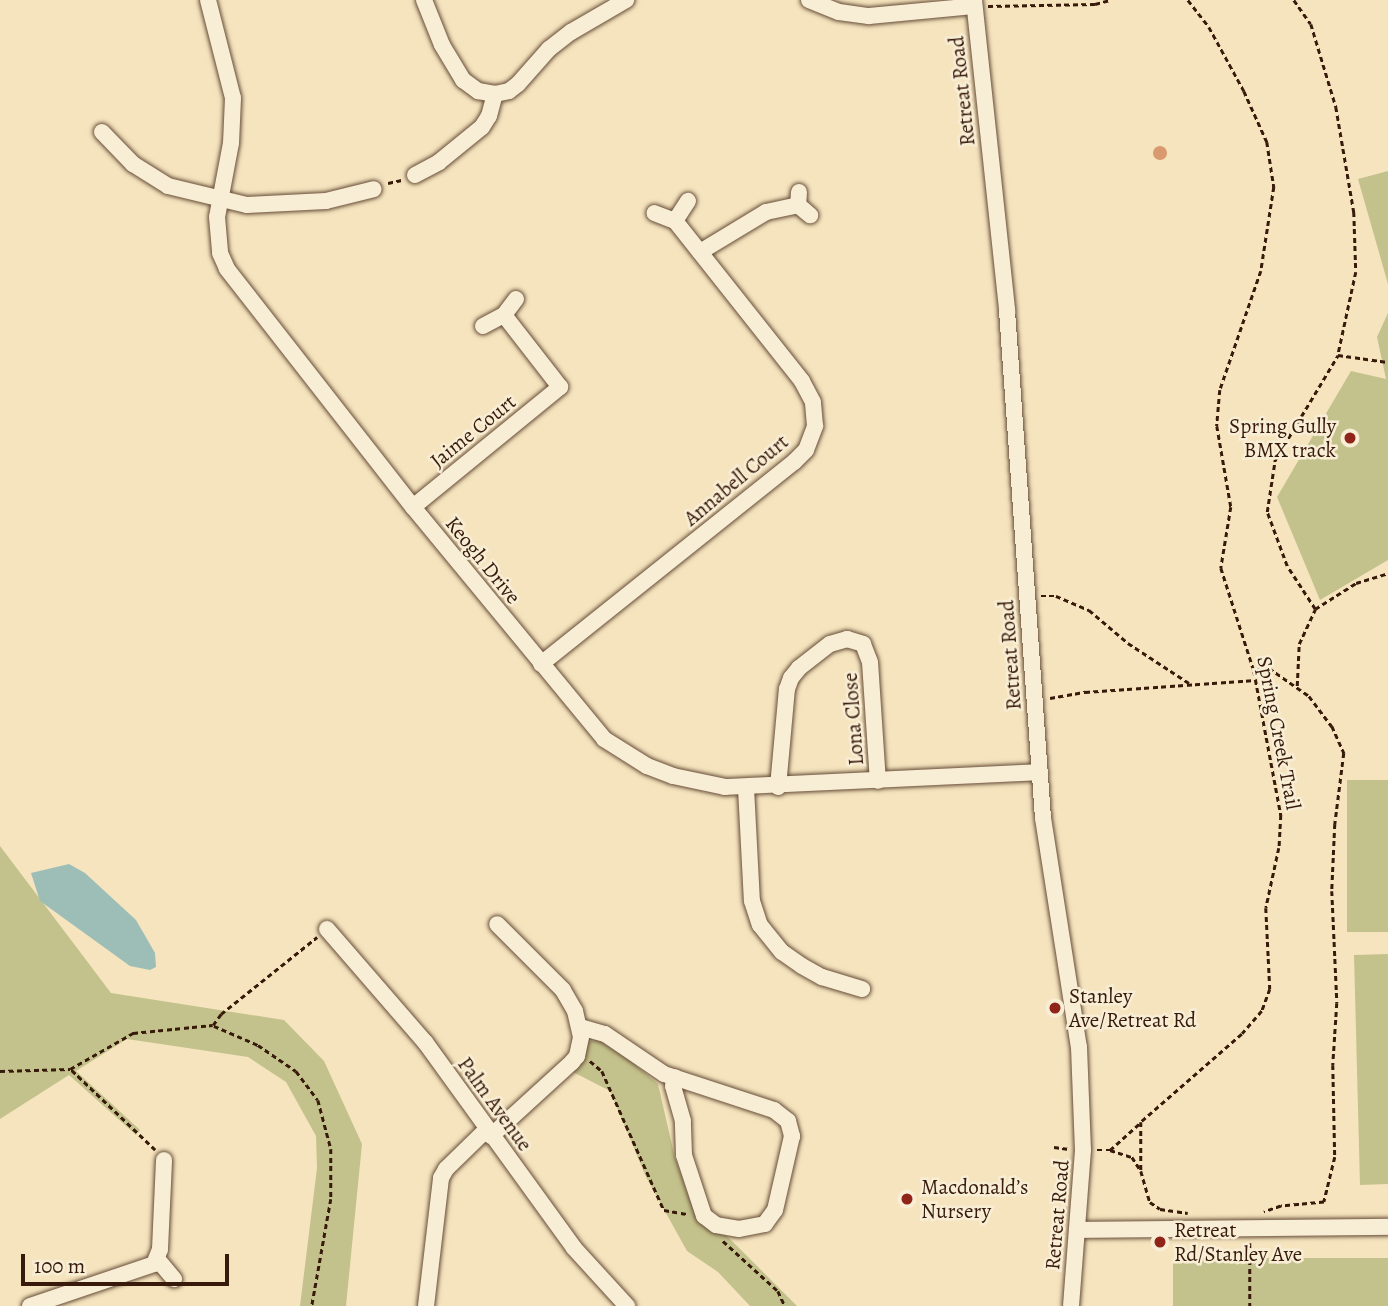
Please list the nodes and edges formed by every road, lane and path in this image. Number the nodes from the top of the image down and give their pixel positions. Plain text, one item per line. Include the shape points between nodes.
1 (208, 0) edge
2 (424, 0) edge
3 (809, 0) edge
4 (1110, 0) edge
5 (1188, 0) edge
6 (1294, 0) edge
7 (622, 1) edge
8 (974, 4) edge
9 (495, 94) junction
10 (102, 132) dead end
11 (415, 175) joint
12 (374, 187) joint
13 (221, 199) junction
14 (688, 201) dead end
15 (802, 204) dead end
16 (654, 213) dead end
17 (675, 220) junction
18 (700, 252) junction
19 (516, 299) dead end
20 (503, 315) junction
21 (483, 326) dead end
22 (1338, 355) junction
23 (1388, 362) edge
24 (412, 507) junction
25 (1388, 573) edge
26 (1027, 596) junction
27 (1315, 609) junction
28 (541, 664) junction
29 (1254, 671) junction
30 (1256, 680) junction
31 (1190, 684) junction
32 (1297, 687) junction
33 (1035, 701) junction
34 (1040, 772) junction
35 (878, 781) junction
36 (778, 787) junction
37 (746, 788) junction
38 (497, 924) dead end
39 (327, 929) joint
40 (862, 989) dead end
41 (213, 1025) junction
42 (580, 1027) junction
43 (577, 1056) junction
44 (70, 1069) junction
45 (0, 1071) edge
46 (675, 1077) junction
47 (1141, 1122) junction
48 (489, 1132) junction
49 (1083, 1150) junction
50 (1110, 1150) junction
51 (164, 1160) joint
52 (1141, 1171) junction
53 (1195, 1214) dead end
54 (690, 1216) dead end
55 (1250, 1222) junction
56 (1388, 1227) edge
57 (1077, 1230) junction
58 (717, 1238) dead end
59 (158, 1260) junction
60 (174, 1279) dead end
61 (30, 1306) edge
62 (312, 1306) edge
63 (426, 1306) edge
64 (627, 1306) edge
65 (785, 1306) edge
66 (1070, 1306) edge
67 (1250, 1306) edge

1 - 13 street, Keogh Drive via 233,98
2 - 9 street via 442,45 463,80 478,91
3 - 8 street via 839,12 869,16
4 - 8 path via 1035,7
5 - 29 path, Spring Creek Trail via 1209,27 1244,91 1267,142 1275,187 1261,271 1220,390 1217,426 1231,507 1221,568
6 - 22 path via 1311,24 1336,107 1354,212 1356,272
7 - 9 street via 549,49 519,84
8 - 26 street, Retreat Road via 1007,311
9 - 11 street via 482,127
10 - 13 street via 133,164 168,186
11 - 12 path
12 - 13 street via 293,205 247,205
13 - 24 street, Keogh Drive via 217,217 220,253 234,281
14 - 17 street
15 - 18 street via 766,212
16 - 17 street
17 - 18 street, Annabell Court
18 - 28 street, Annabell Court via 802,380 813,401 812,439 794,462
19 - 20 street
20 - 21 street
20 - 24 street, Jaime Court via 560,387
22 - 23 path
22 - 27 path via 1275,460 1267,512 1287,566
24 - 28 street, Keogh Drive
25 - 27 path via 1356,583
26 - 31 path via 1056,596 1089,610 1128,643
26 - 33 street, Retreat Road
27 - 32 path via 1299,644
28 - 37 street, Keogh Drive via 585,720 623,752 673,776
29 - 30 path, Spring Creek Trail
29 - 32 path via 1269,668
30 - 31 path
30 - 47 path, Spring Creek Trail via 1281,815 1266,908 1270,989 1262,1011 1241,1034
31 - 33 path
32 - 55 path via 1332,726 1344,753 1332,891 1337,1003 1335,1157 1324,1202 1281,1206
33 - 34 street, Retreat Road
34 - 35 street, Keogh Drive
34 - 49 street, Retreat Road via 1050,869 1076,1017
35 - 36 street, Keogh Drive
35 - 36 street, Lona Close via 870,662 863,644 847,639 830,644 792,678 787,689
36 - 37 street, Keogh Drive
37 - 40 street via 751,887 760,925 782,952 802,966
38 - 42 street via 563,990
39 - 41 path
39 - 48 street, Palm Avenue via 425,1042
41 - 44 path via 133,1033
41 - 62 path via 258,1045 296,1071 318,1100 331,1149 331,1199
42 - 43 street
42 - 46 street via 605,1034 655,1069
43 - 48 street
43 - 54 path via 602,1070 664,1210
44 - 45 path
44 - 51 path
46 - 46 street via 774,1110 788,1121 792,1136 775,1210 765,1224 739,1229 716,1225 704,1216 684,1155
47 - 50 path, Spring Creek Trail
47 - 52 path
48 - 63 street via 441,1178
48 - 64 street, Palm Avenue via 574,1248
49 - 50 path
49 - 57 street, Retreat Road
50 - 52 path via 1132,1157
51 - 59 street
52 - 53 path via 1154,1206
55 - 56 street
55 - 57 street
55 - 67 path
57 - 66 street, Retreat Road
58 - 65 path via 778,1291
59 - 60 street
59 - 61 street via 138,1272

